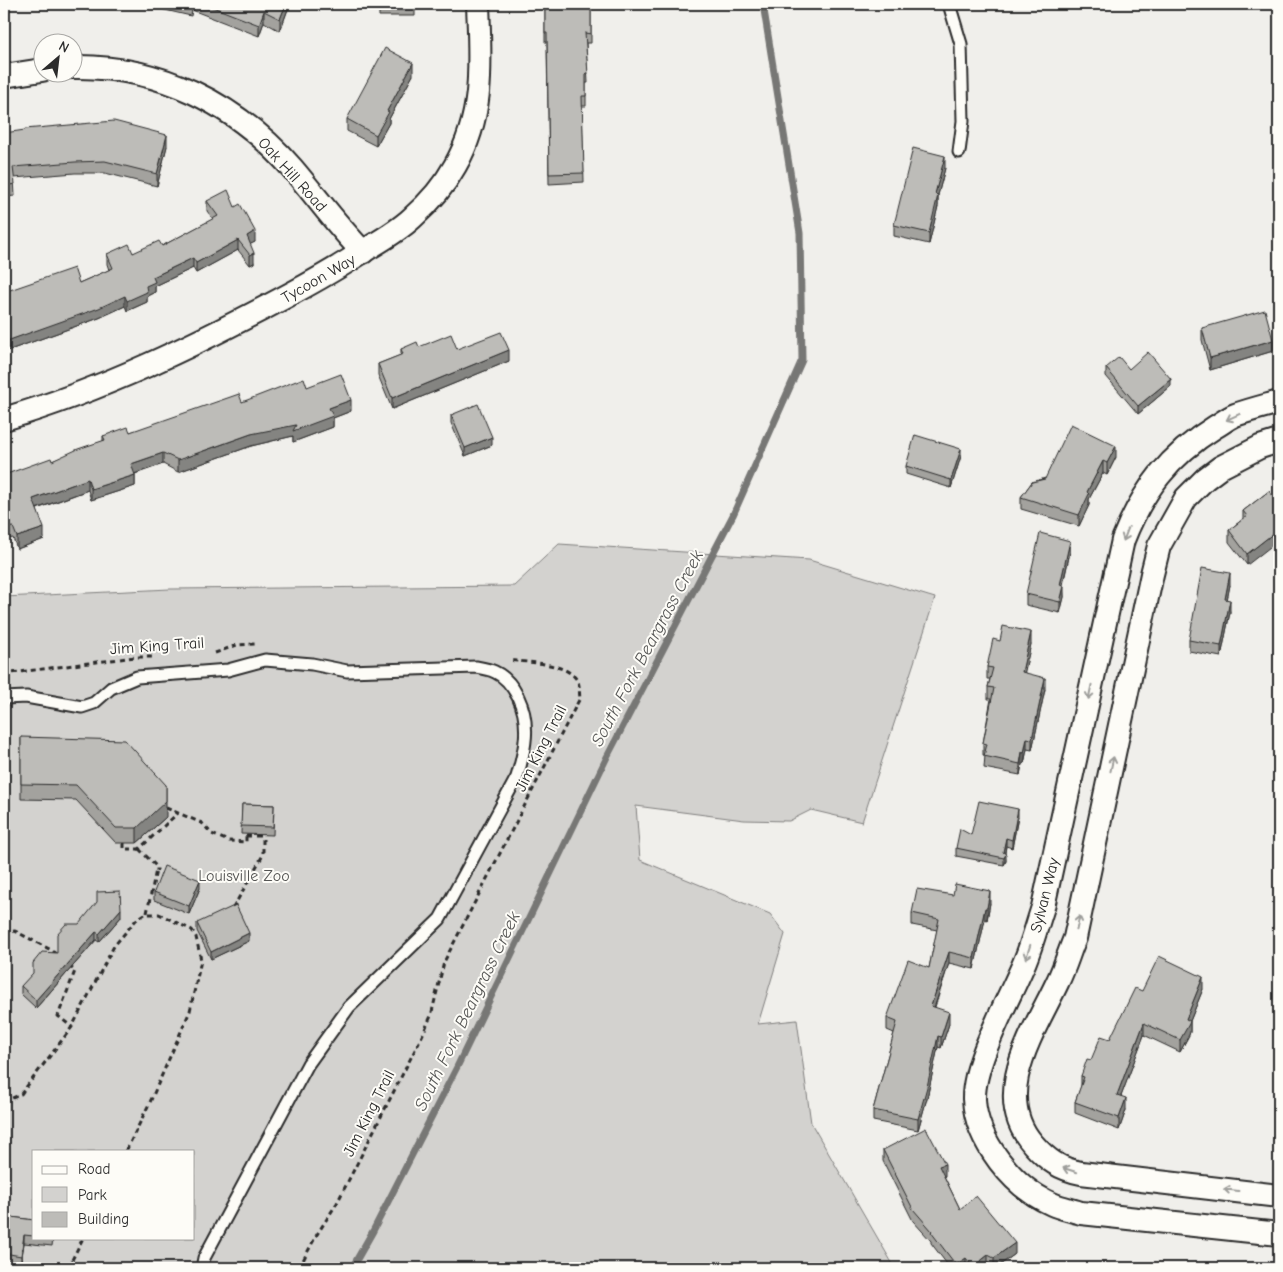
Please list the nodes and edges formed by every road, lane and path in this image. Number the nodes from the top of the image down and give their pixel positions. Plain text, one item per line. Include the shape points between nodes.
1 (478, 4) edge
2 (948, 4) edge
3 (82, 66) edge
4 (32, 72) edge
5 (4, 76) edge
6 (959, 152) dead end
7 (363, 252) junction
8 (1279, 402) edge
9 (4, 419) edge
10 (1279, 441) edge
11 (263, 643) dead end
12 (209, 655) dead end
13 (163, 657) dead end
14 (500, 660) dead end
15 (4, 674) edge
16 (4, 698) edge
17 (166, 808) edge
18 (178, 813) junction
19 (124, 843) edge
20 (140, 849) junction
21 (233, 909) edge
22 (147, 913) junction
23 (200, 926) edge
24 (192, 930) junction
25 (4, 932) edge
26 (997, 1024) junction
27 (72, 1027) junction
28 (1030, 1038) junction
29 (4, 1102) edge
30 (127, 1150) edge
31 (1279, 1196) edge
32 (1279, 1234) edge
33 (82, 1240) edge
34 (68, 1268) edge
35 (202, 1268) edge
36 (299, 1268) edge

1 - 7 street, Tycoon Way via 479,92 474,117 456,165 428,203 391,235
2 - 6 lane via 961,44
3 - 7 street, Oak Hill Road via 122,69 152,76 182,86 230,112 266,141 292,168
4 - 5 street
7 - 9 street, Tycoon Way via 328,274 184,349 108,382
8 -> 26 street, Sylvan Way via 1234,416 1194,440 1161,473 1133,514 1123,540 1043,907 1026,960
28 -> 10 street via 1059,980 1075,938 1159,546 1186,498 1205,479 1221,467
11 - 12 path, Jim King Trail via 237,645
13 - 15 path, Jim King Trail via 135,657
14 - 36 path, Jim King Trail via 567,669 578,682 580,698 444,962 431,1016 422,1036 337,1203
16 - 35 lane via 26,697 82,707 94,703 111,688 137,677 228,670 265,660 347,671 476,667 495,672 512,685 524,709 524,754 517,777 440,919 349,1007 308,1064 204,1258
17 - 18 path
18 - 20 path
18 - 21 path via 202,823 212,834 228,841 246,842 246,835 263,835 263,855
19 - 20 path via 124,849
20 - 22 path via 157,867
22 - 24 path via 158,914
22 - 27 path via 136,920 114,946
23 - 24 path
24 - 30 path via 201,960 190,1011
25 - 27 path via 15,931 51,950 75,971 58,1016
26 - 28 street
26 - 32 street, Sylvan Way via 977,1077 974,1099 979,1124 1000,1163 1036,1195 1081,1213
27 - 29 path via 21,1094
31 -> 28 street via 1081,1173 1065,1170 1050,1161 1027,1137 1018,1121 1014,1101 1018,1068
33 - 34 path

